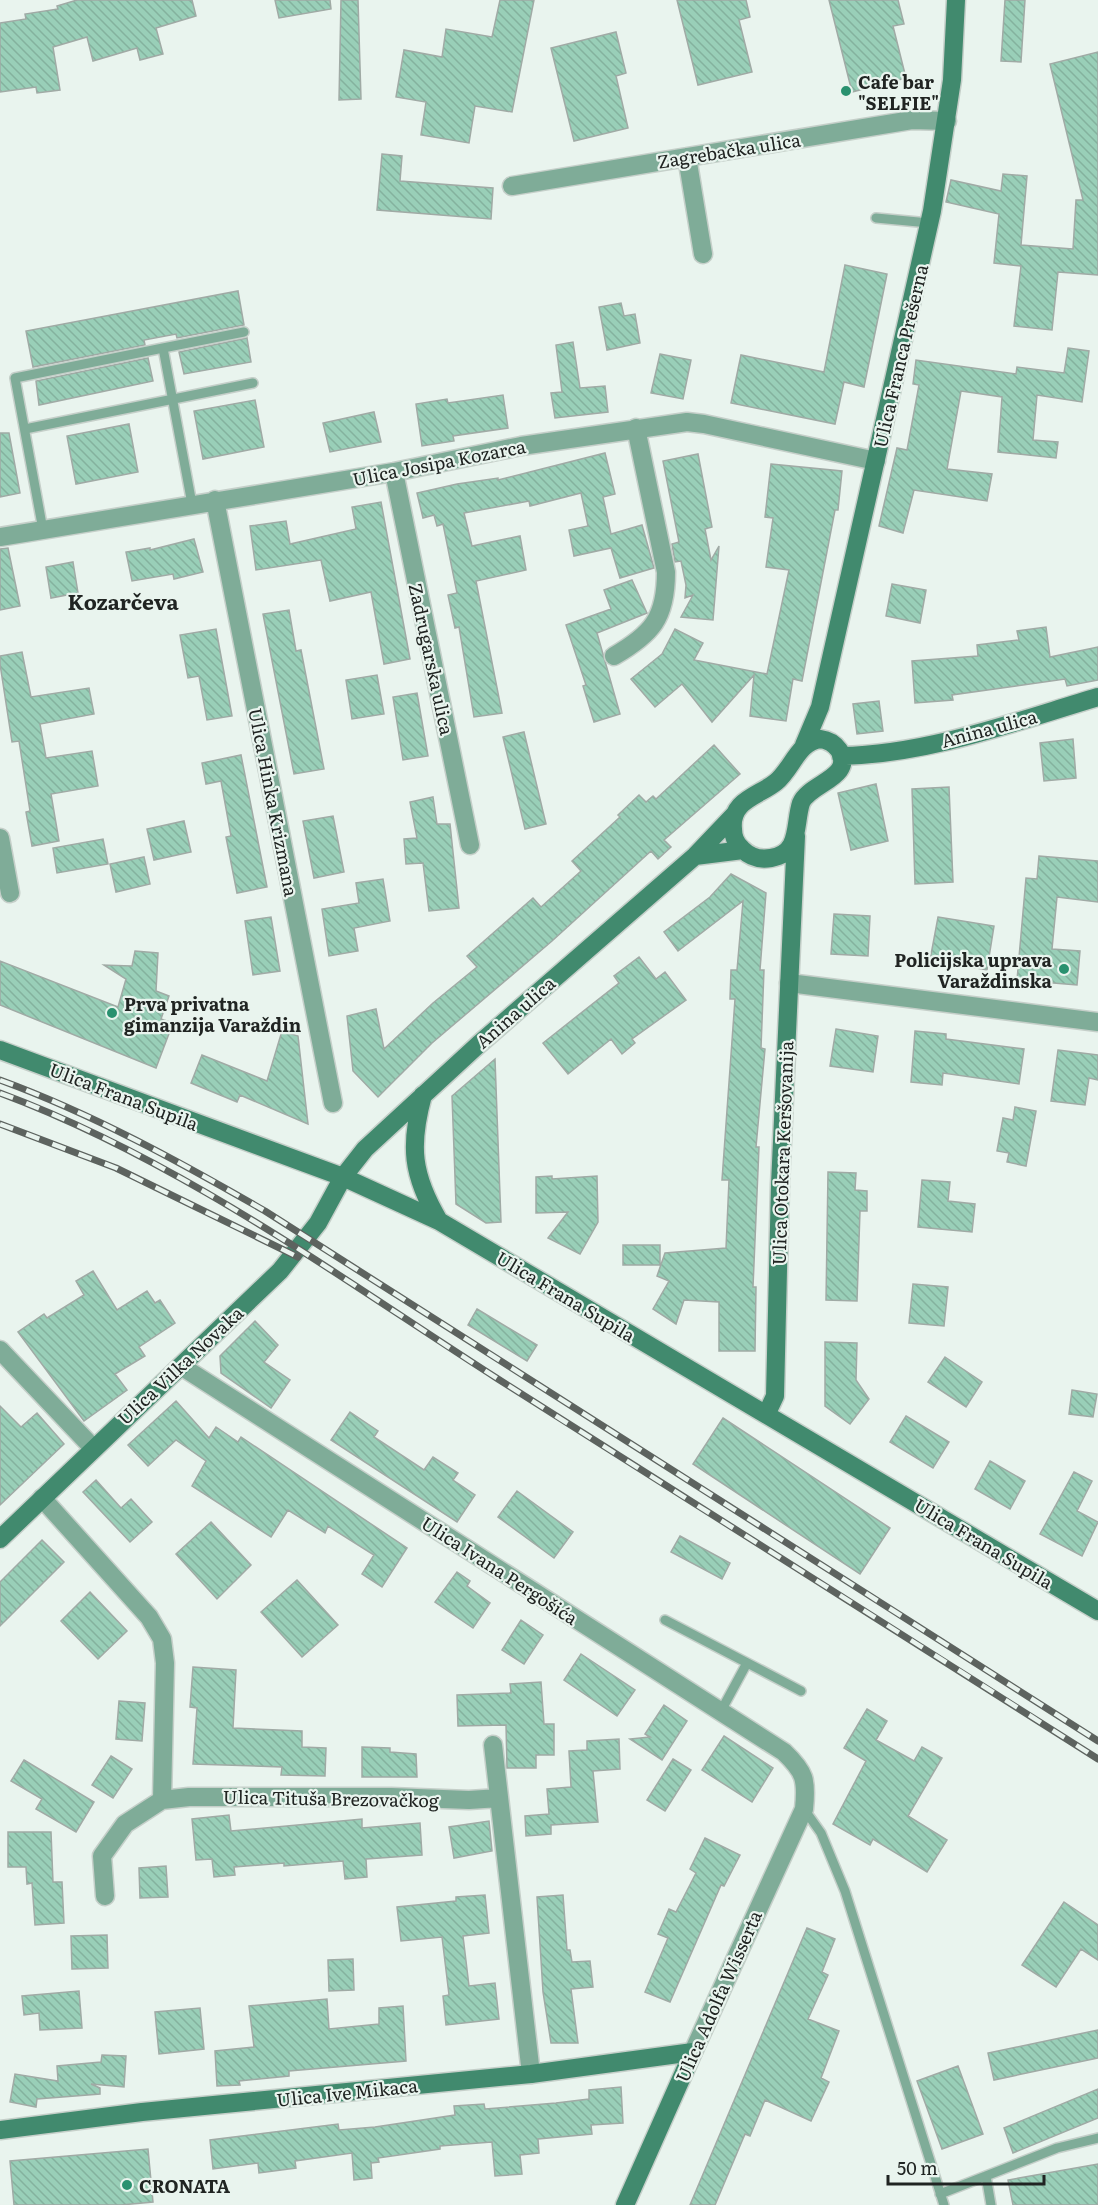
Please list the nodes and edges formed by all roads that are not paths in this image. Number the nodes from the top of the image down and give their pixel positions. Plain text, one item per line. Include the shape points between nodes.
1 (956, 0) edge
2 (946, 121) junction
3 (687, 157) junction
4 (512, 186) dead end
5 (876, 218) dead end
6 (929, 223) junction
7 (703, 254) dead end
8 (244, 332) dead end
9 (163, 348) junction
10 (254, 383) dead end
11 (173, 400) junction
12 (636, 428) junction
13 (25, 429) junction
14 (876, 461) junction
15 (394, 472) junction
16 (215, 500) junction
17 (192, 504) junction
18 (43, 530) junction
19 (0, 537) edge
20 (614, 656) dead end
21 (1098, 697) edge
22 (820, 707) junction
23 (804, 746) junction
24 (837, 758) junction
25 (735, 814) junction
26 (796, 836) junction
27 (0, 838) edge
28 (470, 845) dead end
29 (742, 850) junction
30 (695, 856) junction
31 (764, 859) junction
32 (794, 891) junction
33 (10, 893) dead end
34 (789, 983) junction
35 (1098, 1022) edge
36 (0, 1050) edge
37 (424, 1093) junction
38 (333, 1103) dead end
39 (343, 1177) junction
40 (439, 1221) junction
41 (0, 1350) edge
42 (181, 1366) junction
43 (767, 1413) junction
44 (93, 1448) junction
45 (42, 1498) junction
46 (0, 1539) edge
47 (1098, 1611) edge
48 (665, 1620) dead end
49 (747, 1663) junction
50 (801, 1691) dead end
51 (721, 1711) junction
52 (493, 1745) dead end
53 (806, 1785) joint
54 (499, 1798) junction
55 (162, 1800) junction
56 (804, 1809) junction
57 (105, 1896) dead end
58 (693, 2052) junction
59 (531, 2074) junction
60 (0, 2130) edge
61 (1098, 2138) edge
62 (986, 2176) junction
63 (940, 2194) junction
64 (625, 2205) edge
65 (944, 2205) edge
66 (991, 2205) edge

1 - 2 main road, Ulica Franca Prešerna
2 - 3 street, Zagrebačka ulica via 912,120
2 - 6 main road, Ulica Franca Prešerna
3 - 4 street, Zagrebačka ulica
3 - 7 street
5 - 6 lane
6 - 14 main road, Ulica Franca Prešerna
8 - 9 lane
9 - 11 lane
9 - 13 lane via 15,378
10 - 11 lane
11 - 13 lane
11 - 17 lane
12 - 14 street, Ulica Josipa Kozarca via 704,424
12 - 15 street, Ulica Josipa Kozarca
12 - 20 street via 666,572 666,592 662,612 651,629
13 - 18 lane
14 - 22 main road, Ulica Franca Prešerna
15 - 16 street, Ulica Josipa Kozarca
15 - 28 street, Zadrugarska ulica
16 - 17 street, Ulica Josipa Kozarca
16 - 38 street, Ulica Hinka Krizmana
17 - 18 street, Ulica Josipa Kozarca
18 - 19 street, Ulica Josipa Kozarca
21 - 24 main road, Anina ulica via 963,738 880,755
22 - 23 main road, Ulica Franca Prešerna
22 - 24 main road
23 - 24 main road via 814,740
23 - 25 main road, Ulica Franca Prešerna via 776,782 740,805
24 - 26 main road, Ulica Otokara Keršovanija via 801,803
25 - 29 main road via 733,834
25 - 30 main road, Anina ulica
26 - 31 main road via 784,853
26 - 32 main road, Ulica Otokara Keršovanija
27 - 33 street
29 - 30 main road
29 - 31 main road
30 - 37 main road, Anina ulica
31 - 32 main road
32 - 34 main road, Ulica Otokara Keršovanija
34 - 35 street
34 - 43 main road, Ulica Otokara Keršovanija via 775,1396
36 - 39 main road, Ulica Frana Supila
37 - 39 main road, Anina ulica via 365,1149
37 - 40 main road via 413,1145 415,1164 419,1182
39 - 40 main road, Ulica Frana Supila
39 - 42 main road, Ulica Vilka Novaka via 318,1223 280,1271
40 - 43 main road, Ulica Frana Supila
41 - 44 street
42 - 44 main road, Ulica Vilka Novaka
42 - 51 street, Ulica Ivana Pergošića
43 - 47 main road, Ulica Frana Supila
44 - 45 main road, Ulica Vilka Novaka
45 - 46 main road, Ulica Vilka Novaka
45 - 55 street via 149,1617 162,1639
48 - 49 lane
49 - 50 lane
49 - 51 lane
51 - 53 street, Ulica Ivana Pergošića via 784,1752 799,1767
52 - 54 street
53 - 56 street, Ulica Adolfa Wisserta
54 - 55 street, Ulica Tituša Brezovačkog
54 - 59 street
55 - 57 street, Ulica Tituša Brezovačkog via 125,1824 102,1856
56 - 58 street, Ulica Adolfa Wisserta
56 - 63 lane via 821,1833 845,1891
58 - 59 main road, Ulica Ive Mikaca
58 - 64 main road, Ulica Adolfa Wisserta
59 - 60 main road, Ulica Ive Mikaca via 142,2112
61 - 62 lane via 1057,2148
62 - 63 lane
62 - 66 lane
63 - 65 lane

